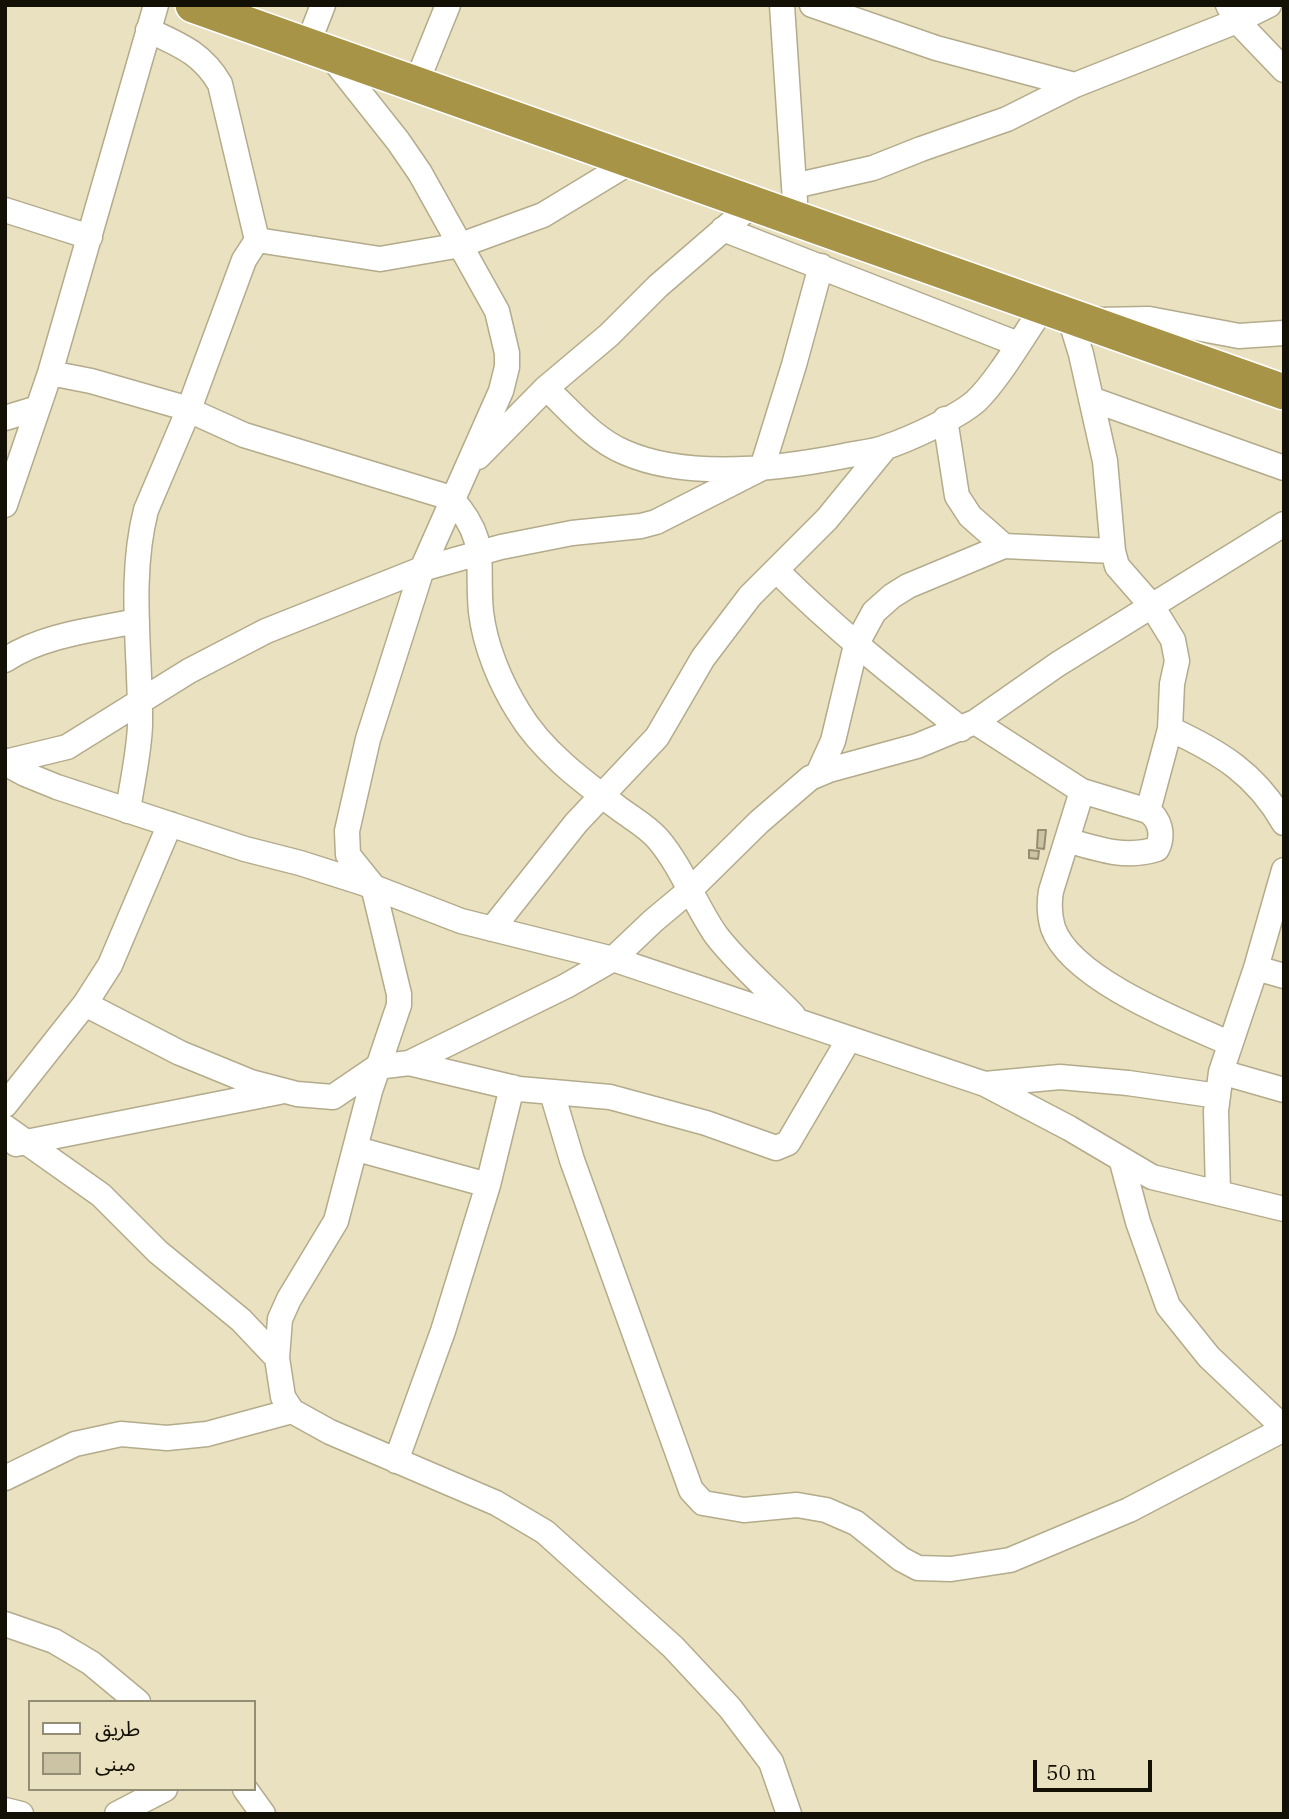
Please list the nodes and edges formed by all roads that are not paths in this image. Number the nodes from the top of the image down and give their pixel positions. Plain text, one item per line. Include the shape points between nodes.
1 (156, 5) edge
2 (193, 5) edge
3 (323, 5) edge
4 (448, 5) edge
5 (782, 5) edge
6 (812, 5) edge
7 (1269, 5) edge
8 (1233, 13) edge
9 (148, 30) junction
10 (318, 50) junction
11 (1284, 70) edge
12 (416, 85) junction
13 (1075, 85) junction
14 (632, 161) junction
15 (795, 202) junction
16 (753, 204) junction
17 (5, 210) edge
18 (723, 229) junction
19 (90, 237) junction
20 (257, 240) junction
21 (461, 245) junction
22 (821, 266) junction
23 (1065, 313) junction
24 (1284, 333) edge
25 (1018, 344) junction
26 (50, 373) junction
27 (546, 388) junction
28 (1284, 392) edge
29 (1091, 399) junction
30 (38, 408) junction
31 (189, 410) junction
32 (5, 418) edge
33 (945, 419) junction
34 (885, 448) junction
35 (762, 468) junction
36 (1284, 468) edge
37 (464, 471) junction
38 (451, 498) junction
39 (5, 505) edge
40 (1284, 523) edge
41 (1004, 546) junction
42 (1113, 551) junction
43 (480, 552) junction
44 (422, 569) junction
45 (776, 570) junction
46 (1152, 606) junction
47 (137, 621) junction
48 (856, 645) junction
49 (5, 660) edge
50 (140, 703) junction
51 (968, 725) junction
52 (1170, 729) junction
53 (5, 762) edge
54 (818, 774) junction
55 (1082, 791) junction
56 (601, 795) junction
57 (128, 811) junction
58 (1148, 811) junction
59 (1284, 823) edge
60 (170, 824) junction
61 (1067, 840) junction
62 (1284, 870) edge
63 (373, 886) junction
64 (690, 890) junction
65 (492, 929) junction
66 (613, 959) junction
67 (1256, 968) junction
68 (1284, 975) edge
69 (85, 1004) junction
70 (799, 1021) junction
71 (849, 1039) junction
72 (1229, 1044) junction
73 (409, 1063) junction
74 (377, 1067) junction
75 (985, 1084) junction
76 (1220, 1084) junction
77 (512, 1087) junction
78 (1284, 1090) edge
79 (283, 1091) junction
80 (552, 1093) junction
81 (5, 1105) edge
82 (12, 1139) edge
83 (356, 1149) junction
84 (1122, 1161) junction
85 (488, 1185) junction
86 (1218, 1193) junction
87 (1284, 1209) edge
88 (277, 1358) junction
89 (292, 1411) junction
90 (1284, 1428) edge
91 (396, 1461) junction
92 (5, 1478) edge
93 (5, 1624) edge
94 (136, 1700) edge
95 (161, 1791) edge
96 (246, 1791) edge
97 (5, 1810) edge
98 (781, 1810) edge
99 (21, 1814) edge
100 (117, 1814) edge
101 (263, 1814) edge

1 - 9 street
2 - 10 highway
3 - 10 street
4 - 12 street
5 - 15 street
6 - 13 street via 936,48
7 - 8 street
8 - 11 street
8 - 13 street
9 - 19 street
9 - 20 street via 198,56 220,84
10 - 12 highway
10 - 21 street via 398,141
12 - 14 highway
13 - 15 street via 1007,119
14 - 16 highway
14 - 21 street via 543,215
15 - 16 highway
15 - 23 highway
16 - 18 street
17 - 19 street
18 - 22 street
18 - 27 street
19 - 26 street
20 - 21 street via 380,259
20 - 31 street via 244,260
21 - 37 street via 497,311 507,367 501,391
22 - 25 street
22 - 35 street
23 - 24 street via 1149,319 1239,336
23 - 25 street
23 - 28 highway
23 - 29 street
25 - 33 street via 987,389 964,410
26 - 30 street
26 - 31 street
27 - 35 street via 603,441 636,457 671,465
27 - 37 street
29 - 36 street
29 - 42 street via 1105,461
30 - 32 street
30 - 39 street
31 - 38 street via 244,435
31 - 47 street via 141,527
33 - 34 street
33 - 41 street via 957,496 970,516
34 - 35 street
34 - 45 street via 827,519
35 - 43 street via 656,522
37 - 38 street
38 - 43 street via 470,520
38 - 44 street
40 - 46 street
41 - 42 street
41 - 48 street via 892,596 874,612
42 - 46 street via 1117,566
43 - 44 street
43 - 56 street via 481,612 502,682 535,736
44 - 50 street via 266,631
44 - 63 street via 368,738 347,831 348,855
45 - 48 street
45 - 56 street via 703,658 657,737
46 - 51 street
46 - 52 street via 1173,640 1177,662
47 - 49 street via 64,636
47 - 50 street
48 - 51 street
48 - 54 street via 833,741
50 - 53 street via 61,749
50 - 57 street
51 - 54 street via 917,747
51 - 55 street
52 - 58 street
52 - 59 street via 1236,764 1258,784
53 - 57 street via 57,788
54 - 64 street via 759,822
55 - 58 street
55 - 61 street
56 - 64 street via 657,837
56 - 65 street
57 - 60 street
58 - 61 street via 1159,823 1157,849 1121,854
60 - 63 street
60 - 69 street via 110,965
61 - 72 street via 1049,907 1063,944 1084,968 1154,1009
62 - 67 street
63 - 65 street
63 - 74 street via 399,994 396,1018
64 - 66 street
64 - 70 street via 720,940
65 - 66 street
66 - 70 street
66 - 73 street
67 - 68 street
67 - 72 street
69 - 79 street via 180,1053
69 - 81 street
70 - 71 street
71 - 75 street
71 - 80 street via 782,1147 610,1097
72 - 76 street
73 - 74 street
73 - 77 street
74 - 79 street via 333,1097
74 - 83 street
75 - 76 street via 1060,1077
75 - 84 street
76 - 78 street
76 - 86 street
77 - 80 street
77 - 85 street
79 - 82 street
80 - 90 street via 691,1490 703,1503 744,1510 797,1505 826,1510 856,1523 918,1568 951,1569 1010,1560 1129,1510
82 - 88 street via 101,1195
83 - 85 street
83 - 88 street via 336,1221 283,1311
84 - 86 street via 1153,1177
84 - 90 street via 1168,1306 1209,1357
85 - 91 street
86 - 87 street
88 - 89 street via 281,1390
89 - 91 street
89 - 92 street via 207,1434 167,1438 121,1434 75,1444
91 - 98 street via 496,1503 545,1532 673,1647 730,1708 771,1762
93 - 94 street via 54,1640
95 - 100 street
96 - 101 street
97 - 99 street

